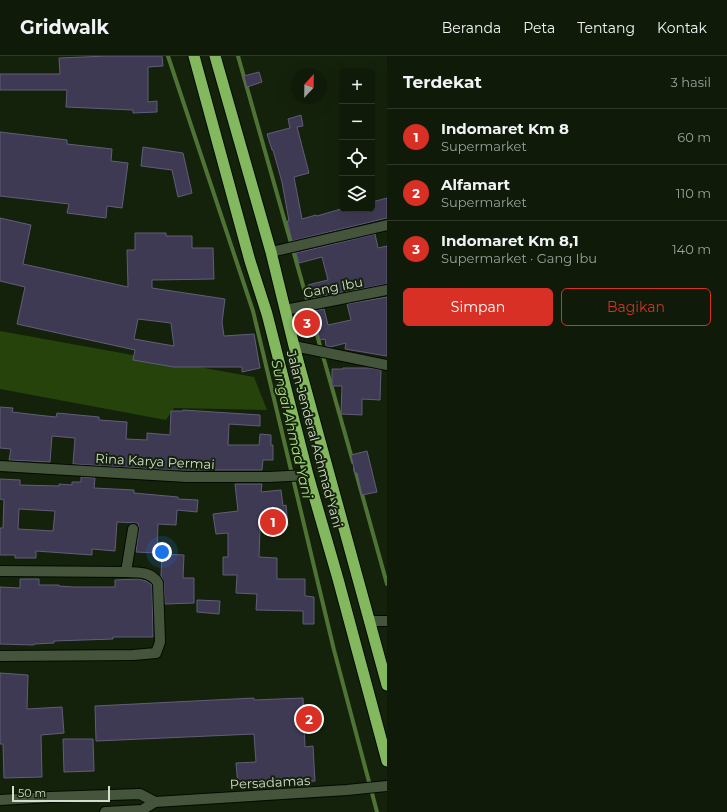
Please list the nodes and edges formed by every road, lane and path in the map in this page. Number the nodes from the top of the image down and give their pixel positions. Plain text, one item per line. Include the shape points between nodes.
1 (194, 56) edge
2 (215, 56) edge
3 (387, 225) edge
4 (271, 252) junction
5 (387, 290) edge
6 (285, 310) junction
7 (294, 346) junction
8 (387, 364) edge
9 (0, 466) edge
10 (308, 475) junction
11 (133, 529) dead end
12 (0, 571) edge
13 (355, 571) junction
14 (126, 572) junction
15 (338, 579) junction
16 (369, 621) junction
17 (387, 621) edge
18 (0, 656) edge
19 (387, 685) edge
20 (387, 761) edge
21 (387, 786) edge
22 (0, 800) edge
23 (155, 802) junction
24 (105, 812) edge

1 - 10 highway, Jalan Jenderal Achmad Yani via 267,314
2 - 4 highway, Jalan Jenderal Achmad Yani
3 - 4 street
4 - 6 highway, Jalan Jenderal Achmad Yani
5 - 6 street, Gang Ibu
6 - 7 highway, Jalan Jenderal Achmad Yani
7 - 8 street
7 - 13 highway, Jalan Jenderal Achmad Yani
9 - 10 street, Rina Karya Permai via 187,477
10 - 15 highway, Jalan Jenderal Achmad Yani
11 - 14 street
12 - 14 street
13 - 15 highway
13 - 16 highway, Jalan Jenderal Achmad Yani
14 - 18 street via 152,575 158,583 160,642 156,652 133,655
15 - 20 highway, Jalan Jenderal Achmad Yani
16 - 17 street
16 - 19 highway, Jalan Jenderal Achmad Yani
21 - 23 street, Persadamas
22 - 23 street via 140,794
23 - 24 street via 142,810

